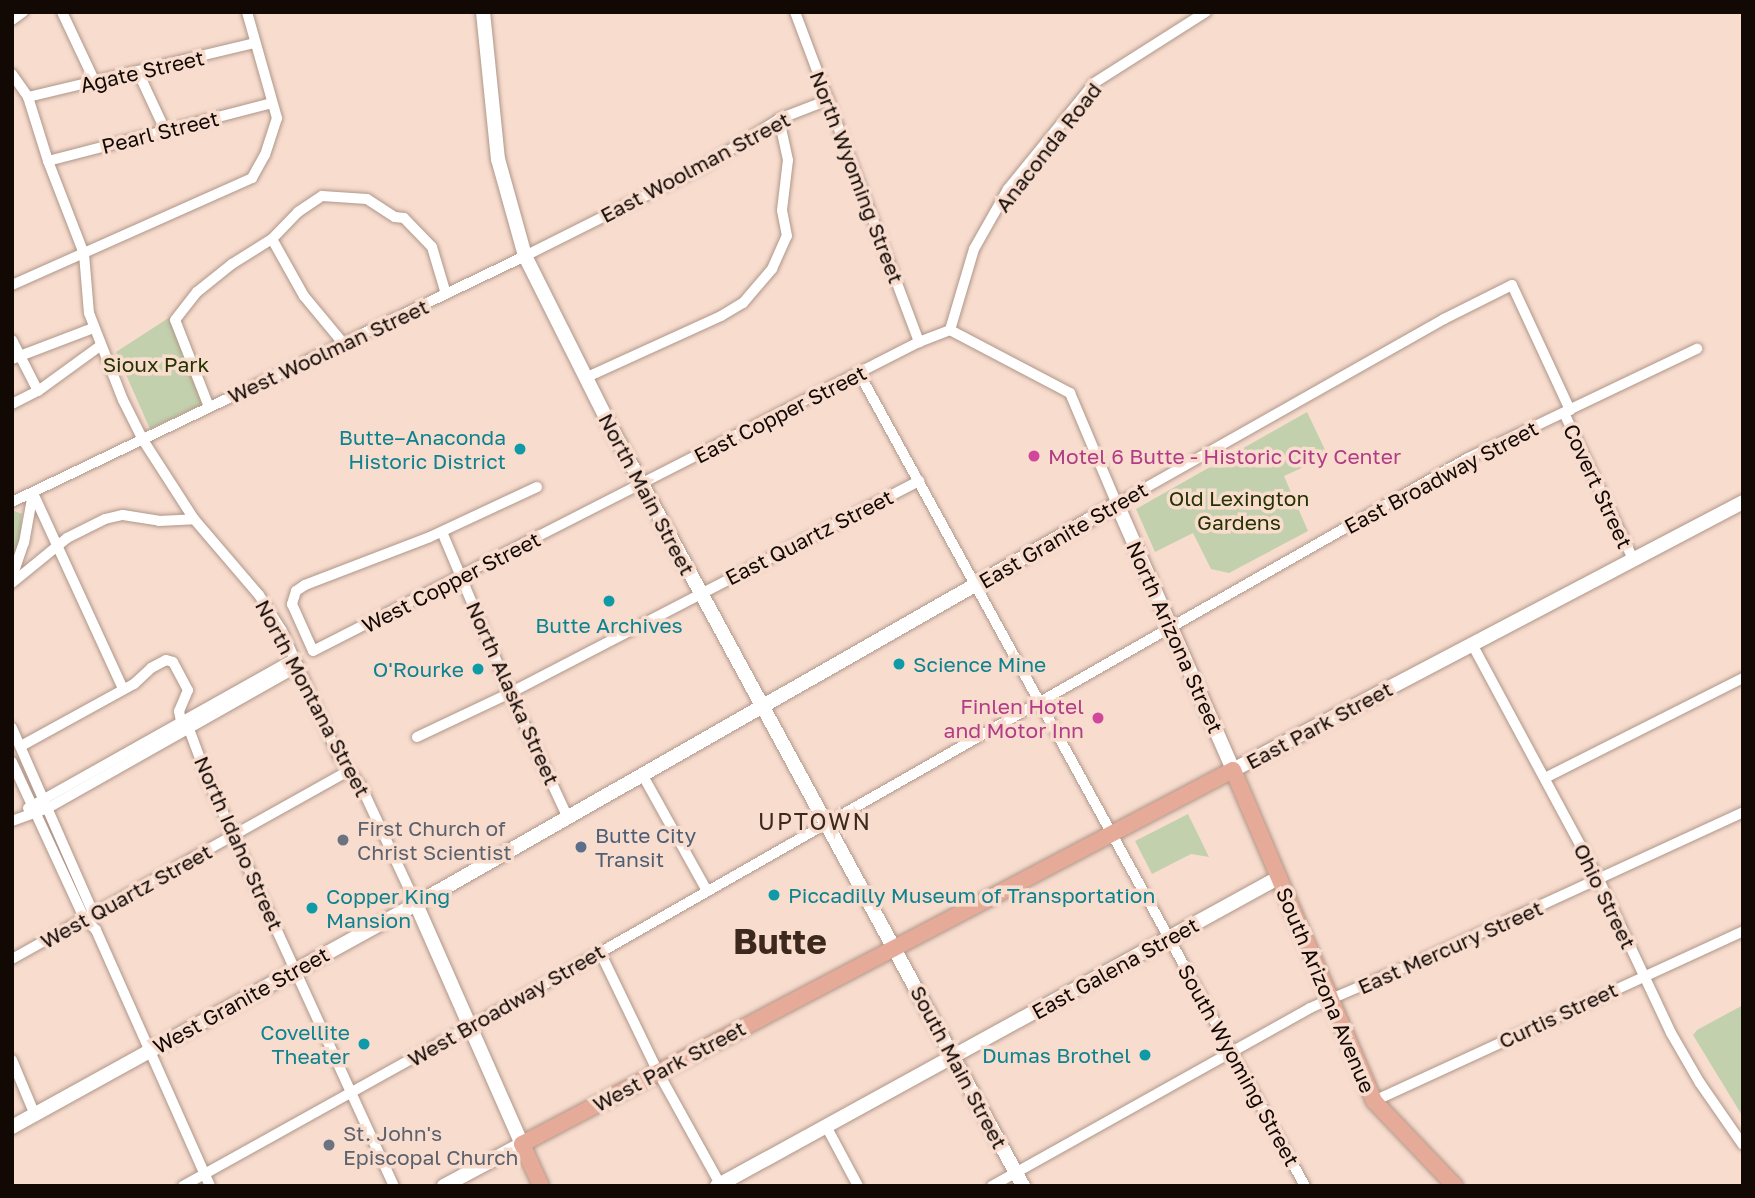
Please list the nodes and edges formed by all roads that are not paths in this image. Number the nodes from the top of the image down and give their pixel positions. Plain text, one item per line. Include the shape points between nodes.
1 (23, 12) edge
2 (62, 12) edge
3 (247, 12) edge
4 (483, 12) edge
5 (795, 12) edge
6 (1206, 12) edge
7 (12, 20) edge
8 (255, 43) junction
9 (138, 72) junction
10 (12, 74) edge
11 (95, 82) junction
12 (28, 97) junction
13 (828, 100) junction
14 (272, 103) junction
15 (779, 119) junction
16 (166, 132) junction
17 (48, 161) junction
18 (272, 239) junction
19 (84, 254) junction
20 (525, 256) junction
21 (12, 285) edge
22 (1512, 285) joint
23 (446, 294) junction
24 (93, 328) junction
25 (950, 330) junction
26 (12, 340) edge
27 (919, 342) junction
28 (343, 343) junction
29 (101, 348) junction
30 (1697, 349) dead end
31 (17, 358) edge
32 (859, 373) junction
33 (585, 378) junction
34 (38, 391) junction
35 (12, 404) edge
36 (209, 407) junction
37 (1567, 411) junction
38 (143, 440) junction
39 (919, 481) junction
40 (642, 485) junction
41 (537, 487) dead end
42 (33, 493) junction
43 (12, 502) edge
44 (1743, 502) edge
45 (1117, 504) junction
46 (194, 519) junction
47 (442, 532) junction
48 (58, 545) junction
49 (1633, 559) junction
50 (462, 576) junction
51 (12, 578) edge
52 (12, 583) edge
53 (975, 585) junction
54 (700, 593) junction
55 (1171, 625) junction
56 (1472, 644) junction
57 (297, 662) junction
58 (1743, 678) edge
59 (123, 689) junction
60 (510, 692) junction
61 (1039, 701) junction
62 (762, 707) junction
63 (185, 725) junction
64 (12, 728) edge
65 (417, 737) dead end
66 (21, 746) junction
67 (12, 762) edge
68 (1233, 770) junction
69 (349, 771) junction
70 (642, 774) junction
71 (1545, 778) junction
72 (46, 804) junction
73 (34, 810) junction
74 (1743, 812) edge
75 (567, 816) junction
76 (16, 819) edge
77 (827, 823) junction
78 (1113, 833) junction
79 (233, 836) junction
80 (1278, 878) junction
81 (1599, 880) junction
82 (707, 891) junction
83 (416, 904) junction
84 (95, 912) junction
85 (84, 918) junction
86 (96, 930) junction
87 (1743, 931) edge
88 (1170, 937) junction
89 (895, 948) junction
90 (600, 952) junction
91 (12, 959) edge
92 (295, 969) junction
93 (1642, 976) junction
94 (1329, 1000) junction
95 (471, 1026) junction
96 (1231, 1050) junction
97 (149, 1051) junction
98 (952, 1057) junction
99 (12, 1060) edge
100 (658, 1072) junction
101 (352, 1092) junction
102 (1374, 1101) junction
103 (35, 1115) junction
104 (826, 1126) junction
105 (12, 1127) edge
106 (522, 1144) junction
107 (1743, 1145) edge
108 (205, 1174) junction
109 (1019, 1179) edge
110 (719, 1185) edge
111 (183, 1186) edge
112 (210, 1186) edge
113 (394, 1186) edge
114 (444, 1186) edge
115 (541, 1186) edge
116 (858, 1186) edge
117 (992, 1186) edge
118 (1305, 1186) edge
119 (1455, 1186) edge

1 - 7 street
2 - 11 street
3 - 8 street
4 - 20 street, North Main Street via 496,148
5 - 13 street, North Wyoming Street
6 - 25 street, Anaconda Road via 1094,83 1009,190 974,249
8 - 9 street, Agate Street
8 - 14 street
9 - 11 street, Agate Street
9 - 16 street
10 - 12 street, North Montana Street
11 - 12 street, Agate Street
12 - 17 street, North Montana Street
13 - 15 street, East Woolman Street
13 - 27 street, North Wyoming Street
14 - 16 street, Pearl Street
14 - 19 street via 277,118 274,133 252,177
15 - 20 street, East Woolman Street via 701,168
15 - 33 street via 788,160 782,210 787,236 772,269 743,303 721,316
16 - 17 street, Pearl Street
17 - 19 street, North Montana Street
18 - 23 street, West Woolman Street via 298,212 322,196 366,199 394,217 404,218 432,247
18 - 28 street via 304,296
18 - 36 street, West Woolman Street via 197,292 175,320
19 - 21 street
19 - 24 street, North Montana Street
20 - 23 street, West Woolman Street
20 - 33 street, North Main Street
22 - 37 street, Covert Street
22 - 45 street, East Granite Street
23 - 28 street, West Woolman Street
24 - 29 street, North Montana Street
24 - 31 street
25 - 27 street, East Copper Street
25 - 45 street via 1070,393
26 - 31 street
27 - 32 street, East Copper Street
28 - 36 street, West Woolman Street
29 - 34 street
29 - 38 street, North Montana Street
30 - 37 street, East Broadway Street
31 - 34 street
32 - 39 street
32 - 40 street, East Copper Street
33 - 40 street, North Main Street
34 - 35 street
36 - 38 street, West Woolman Street
37 - 49 street, Covert Street
37 - 55 street, East Broadway Street via 1468,458
38 - 42 street, West Woolman Street
38 - 46 street, North Montana Street
39 - 53 street
39 - 54 street, East Quartz Street
40 - 50 street, West Copper Street
40 - 54 street, North Main Street
41 - 47 street
42 - 43 street, West Woolman Street
42 - 48 street
42 - 51 street
44 - 49 street, East Park Street
45 - 53 street, East Granite Street
45 - 55 street, North Arizona Street
46 - 48 street via 116,516
46 - 57 street, North Montana Street via 259,595
47 - 50 street, North Alaska Street
47 - 50 street, West Copper Street via 304,585 293,597 294,610 313,651
48 - 52 street
48 - 59 street
49 - 56 street, East Park Street
50 - 60 street, North Alaska Street
53 - 61 street
53 - 62 street, East Granite Street
54 - 60 street
54 - 62 street, North Main Street
55 - 61 street, East Broadway Street
55 - 68 street, North Arizona Street
56 - 68 street, East Park Street
56 - 71 street, Ohio Street
57 - 63 street
57 - 69 street, North Montana Street
58 - 71 street
59 - 63 street via 169,660 188,690 179,711
59 - 66 street
60 - 65 street
60 - 75 street, North Alaska Street
61 - 77 street, East Broadway Street
61 - 78 street
62 - 70 street, West Granite Street
62 - 77 street, North Main Street
63 - 72 street
63 - 79 street, North Idaho Street
64 - 66 street
66 - 72 street
67 - 73 street
68 - 78 main road, East Park Street
68 - 80 main road, South Arizona Avenue
69 - 79 street, West Quartz Street
69 - 83 street, North Montana Street via 361,786
70 - 75 street, West Granite Street
70 - 82 street
71 - 81 street, Ohio Street
72 - 73 street
72 - 84 street
73 - 76 street
73 - 85 street
74 - 81 street, East Mercury Street
75 - 83 street, West Granite Street
77 - 82 street, West Broadway Street
77 - 89 street, North Main Street
78 - 88 street, South Wyoming Street
78 - 89 main road, East Park Street
79 - 84 street, West Quartz Street
79 - 92 street, North Idaho Street
80 - 88 street, East Galena Street
80 - 94 main road, South Arizona Avenue
81 - 93 street, Ohio Street
81 - 94 street, East Mercury Street
82 - 90 street, West Broadway Street
83 - 92 street, West Granite Street
83 - 95 street, North Montana Street
84 - 85 street, West Quartz Street
84 - 86 street
85 - 86 street
85 - 91 street, West Quartz Street
86 - 97 street
87 - 93 street, Curtis Street
88 - 96 street, South Wyoming Street
88 - 98 street, East Galena Street
89 - 98 street, South Main Street
89 - 100 main road, West Park Street
90 - 95 street, West Broadway Street
90 - 100 street
92 - 97 street, West Granite Street
92 - 101 street, North Idaho Street
93 - 102 street, Curtis Street
93 - 107 street, Ohio Street via 1700,1083
94 - 96 street, East Mercury Street
94 - 102 main road, South Arizona Avenue
95 - 101 street, West Broadway Street
95 - 106 street, North Montana Street
96 - 109 street, East Mercury Street
96 - 118 street, South Wyoming Street
97 - 103 street, West Granite Street
97 - 108 street
98 - 104 street, East Galena Street
98 - 109 street, South Main Street
99 - 103 street
100 - 106 main road, West Park Street
100 - 110 street
101 - 108 street, West Broadway Street
101 - 113 street, North Idaho Street
102 - 119 main road, South Arizona Avenue
103 - 105 street, West Granite Street
104 - 110 street, East Galena Street
104 - 116 street
106 - 114 street, West Park Street
106 - 115 main road
108 - 111 street, West Broadway Street
108 - 112 street
109 - 117 street, East Mercury Street

